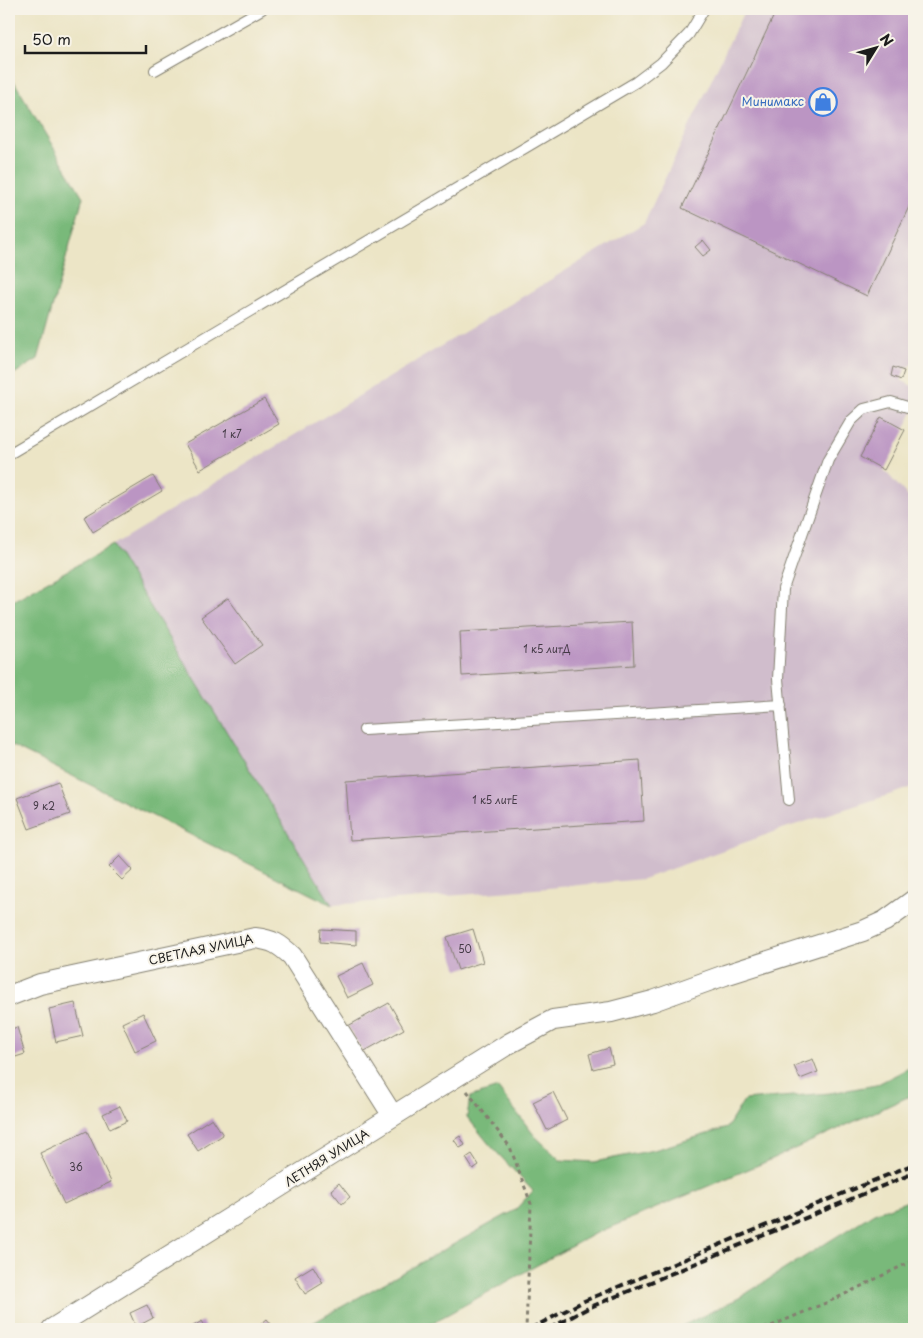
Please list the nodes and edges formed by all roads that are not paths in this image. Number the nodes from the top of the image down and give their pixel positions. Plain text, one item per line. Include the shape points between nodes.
1 (262, 9) edge
2 (704, 9) edge
3 (155, 70) dead end
4 (914, 409) edge
5 (9, 454) edge
6 (781, 705) junction
7 (364, 730) dead end
8 (789, 800) dead end
9 (914, 900) edge
10 (9, 996) edge
11 (392, 1116) junction
12 (52, 1329) edge

1 - 3 lane
2 - 5 lane via 689,34 661,63 636,82
4 - 6 lane via 891,402 864,409 852,421 828,460 783,589 778,679
6 - 7 lane
6 - 8 lane
9 - 11 street, ЛЕТНЯЯ УЛИЦА via 885,921 863,931 653,1001 611,1012 553,1020
10 - 11 street, СВЕТЛАЯ УЛИЦА via 40,984 255,938 269,939 292,956
11 - 12 street, ЛЕТНЯЯ УЛИЦА

